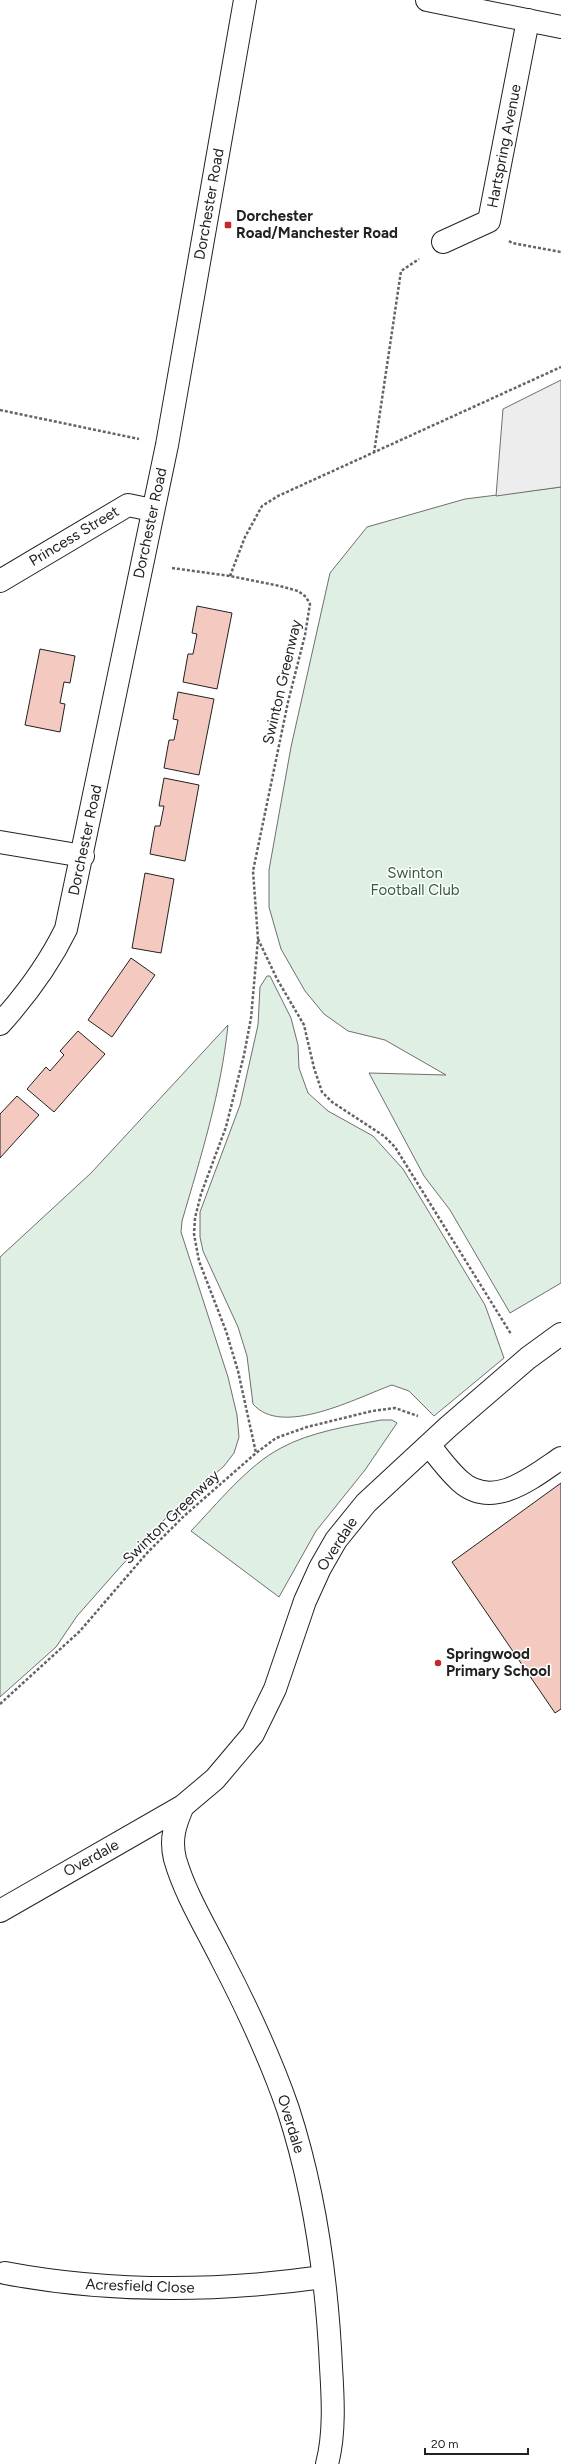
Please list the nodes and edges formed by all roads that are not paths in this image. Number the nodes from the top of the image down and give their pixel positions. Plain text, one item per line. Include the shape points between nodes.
1 (245, 0) edge
2 (427, 0) edge
3 (528, 20) junction
4 (561, 27) edge
5 (443, 242) road end
6 (152, 510) junction
7 (0, 580) edge
8 (0, 842) edge
9 (83, 856) junction
10 (0, 1024) edge
11 (561, 1334) edge
12 (430, 1446) junction
13 (561, 1458) edge
14 (184, 1806) junction
15 (0, 1911) edge
16 (5, 2273) dead end
17 (323, 2277) junction
18 (327, 2464) edge

1 - 6 street, Dorchester Road via 167,445
2 - 3 street
3 - 4 street
3 - 5 street, Hartspring Avenue via 489,221
6 - 7 street, Princess Street via 128,505
6 - 9 street, Dorchester Road
8 - 9 street
9 - 10 street, Dorchester Road via 66,929 54,953 25,996
11 - 12 street, Overdale via 528,1358 448,1427
12 - 13 street via 460,1482 476,1491 494,1493 515,1488
12 - 14 street, Overdale via 366,1503 336,1540 305,1601 275,1688 253,1734 215,1779
14 - 15 street, Overdale
14 - 17 street, Overdale via 174,1827 175,1859 189,1894 266,2048 288,2109 312,2200
16 - 17 street, Acresfield Close via 45,2281 164,2290 267,2285
17 - 18 street, Overdale via 332,2386 332,2429

